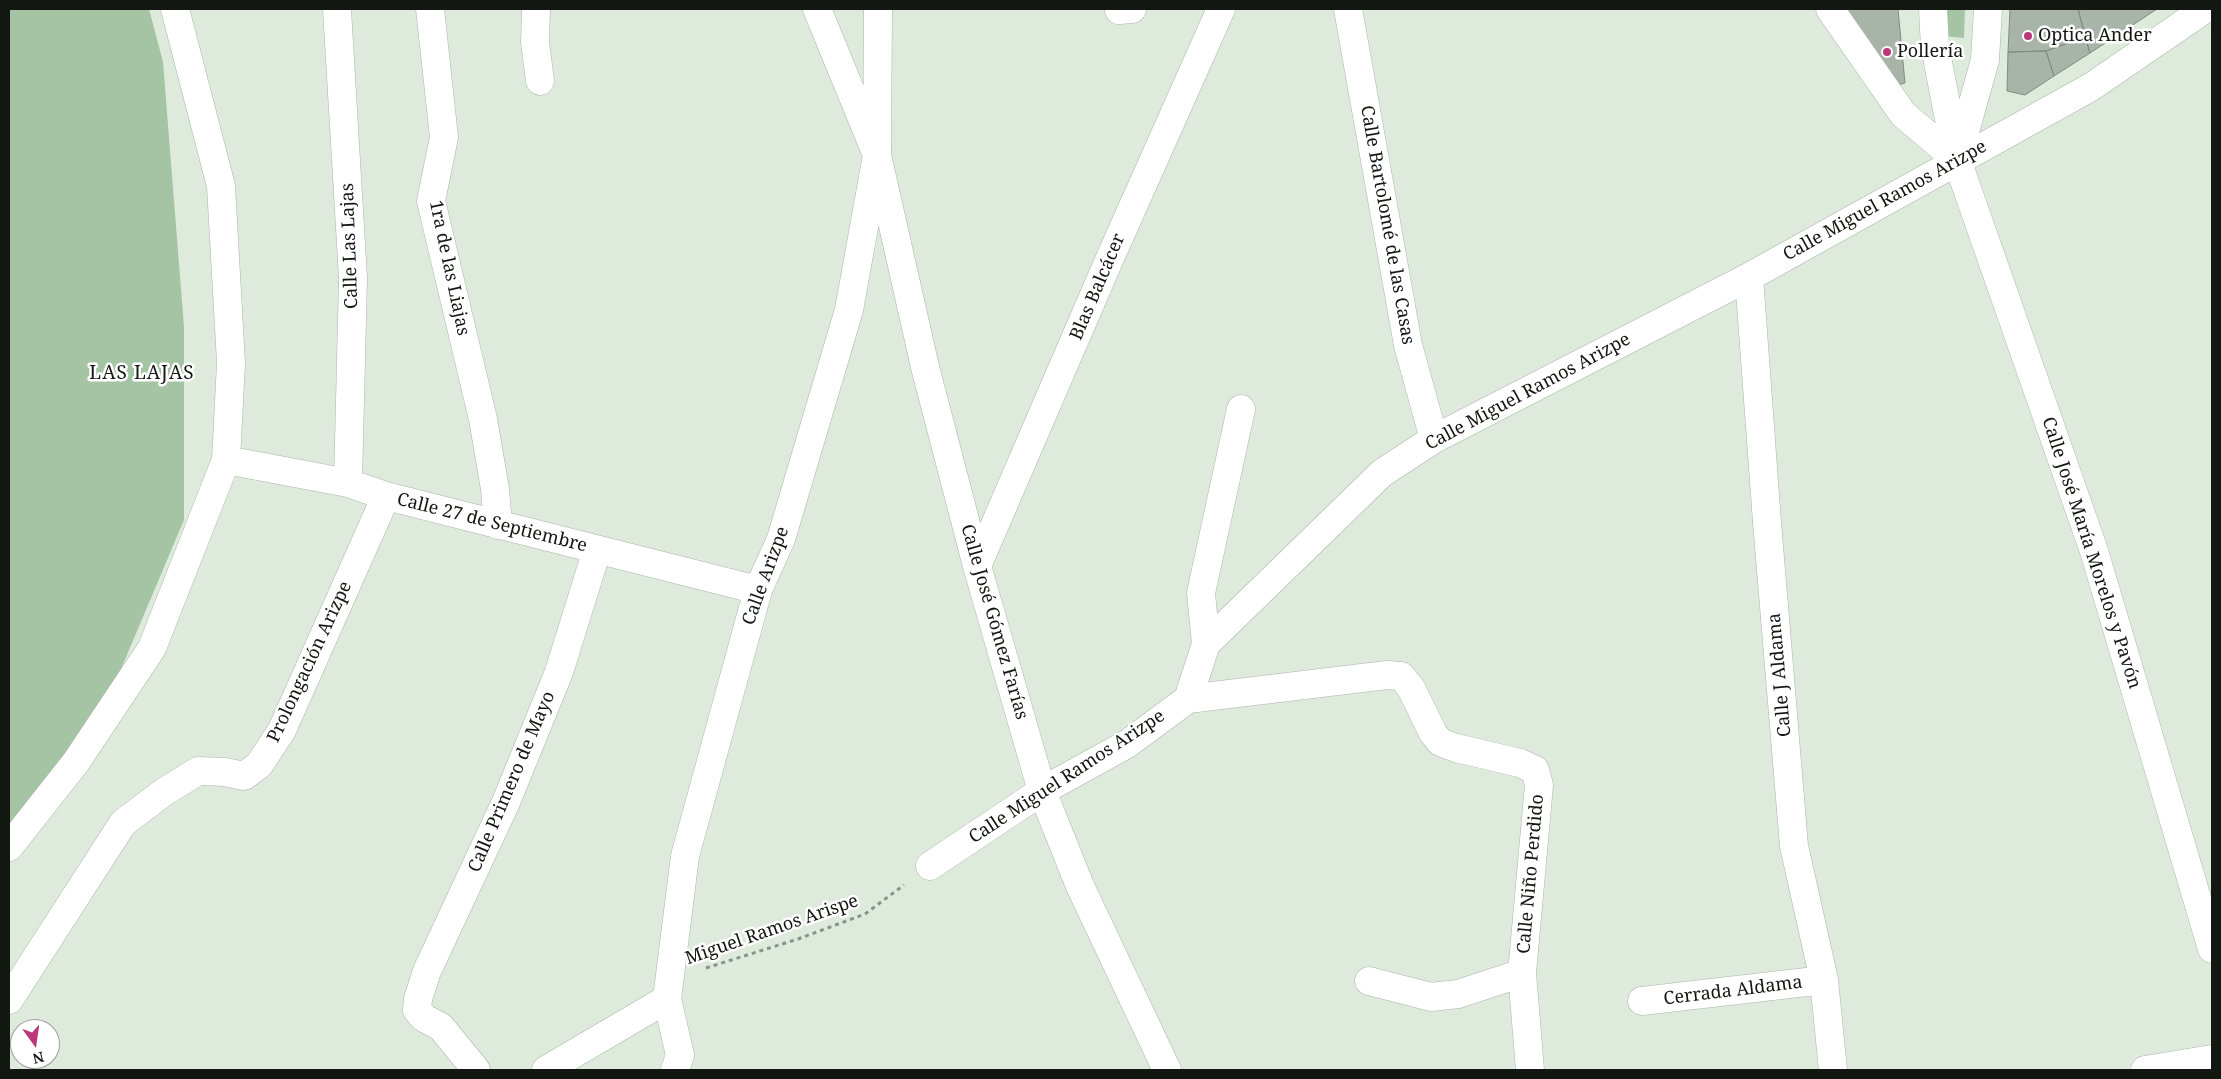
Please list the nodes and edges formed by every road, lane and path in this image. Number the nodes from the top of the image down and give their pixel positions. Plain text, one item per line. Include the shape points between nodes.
1 (175, 9) edge
2 (337, 9) edge
3 (430, 9) edge
4 (536, 9) edge
5 (817, 9) edge
6 (878, 9) edge
7 (1221, 9) edge
8 (1348, 9) edge
9 (1830, 9) edge
10 (1933, 9) edge
11 (1988, 9) edge
12 (2205, 9) edge
13 (540, 81) dead end
14 (877, 155) junction
15 (1957, 160) junction
16 (1749, 277) junction
17 (1241, 410) dead end
18 (1434, 439) junction
19 (226, 460) junction
20 (348, 483) junction
21 (386, 496) junction
22 (498, 525) junction
23 (597, 550) junction
24 (977, 566) junction
25 (758, 590) junction
26 (1206, 644) junction
27 (1188, 699) junction
28 (1042, 791) junction
29 (9, 847) edge
30 (930, 866) joint
31 (2212, 949) edge
32 (1522, 973) junction
33 (1824, 980) junction
34 (1369, 981) dead end
35 (668, 990) junction
36 (9, 1000) edge
37 (1642, 1001) dead end
38 (2212, 1059) edge
39 (476, 1070) edge
40 (546, 1070) edge
41 (675, 1070) edge
42 (1167, 1070) edge
43 (1530, 1070) edge
44 (1833, 1070) edge
45 (2145, 1070) edge

1 - 19 street via 221,186 232,362
2 - 20 street, Calle Las Lajas via 353,278
3 - 22 street, 1ra de las Liajas via 444,136 431,201 483,419
4 - 13 street
5 - 14 street
6 - 14 street
7 - 24 street, Blas Balcácer
8 - 18 street, Calle Bartolomé de las Casas via 1408,345
9 - 15 street via 1903,114
10 - 15 street, Calle José María Morelos y Pavón via 1935,47
11 - 15 street via 1985,60
12 - 15 street, Calle Miguel Ramos Arizpe via 2091,87
14 - 24 street, Calle José Gómez Farías via 925,367
14 - 25 street, Calle Arizpe via 849,310 781,539
15 - 16 street, Calle Miguel Ramos Arizpe
15 - 31 street, Calle José María Morelos y Pavón via 2094,551
16 - 18 street, Calle Miguel Ramos Arizpe
16 - 33 street, Calle J Aldama via 1794,846
17 - 26 street via 1201,593
18 - 26 street, Calle Miguel Ramos Arizpe via 1382,473
19 - 20 street, Calle 27 de Septiembre
19 - 29 street via 152,648 76,762
20 - 21 street, Calle 27 de Septiembre
21 - 22 street, Calle 27 de Septiembre
21 - 36 street, Prolongación Arizpe via 282,730 259,765 244,776 198,771 124,823
22 - 23 street, Calle 27 de Septiembre
23 - 25 street, Calle 27 de Septiembre
23 - 39 street, Calle Primero de Mayo via 559,672 506,802 427,971 417,1010 441,1027
24 - 28 street, Calle José Gómez Farías
25 - 35 street, Calle Arizpe via 684,856
26 - 27 street, Calle Miguel Ramos Arizpe
27 - 28 street, Calle Miguel Ramos Arizpe via 1127,744
27 - 32 street, Calle Niño Perdido via 1386,674 1401,676 1440,742 1535,770 1539,785
28 - 30 street, Calle Miguel Ramos Arizpe
28 - 42 street, Calle José Gómez Farías via 1080,886
30 - 35 path, Miguel Ramos Arispe via 865,914
32 - 34 street via 1458,994 1431,997
32 - 43 street, Calle Niño Perdido
33 - 37 street, Cerrada Aldama
33 - 44 street, Calle J Aldama
35 - 40 street
35 - 41 street, Calle Arizpe via 680,1055
38 - 45 street

